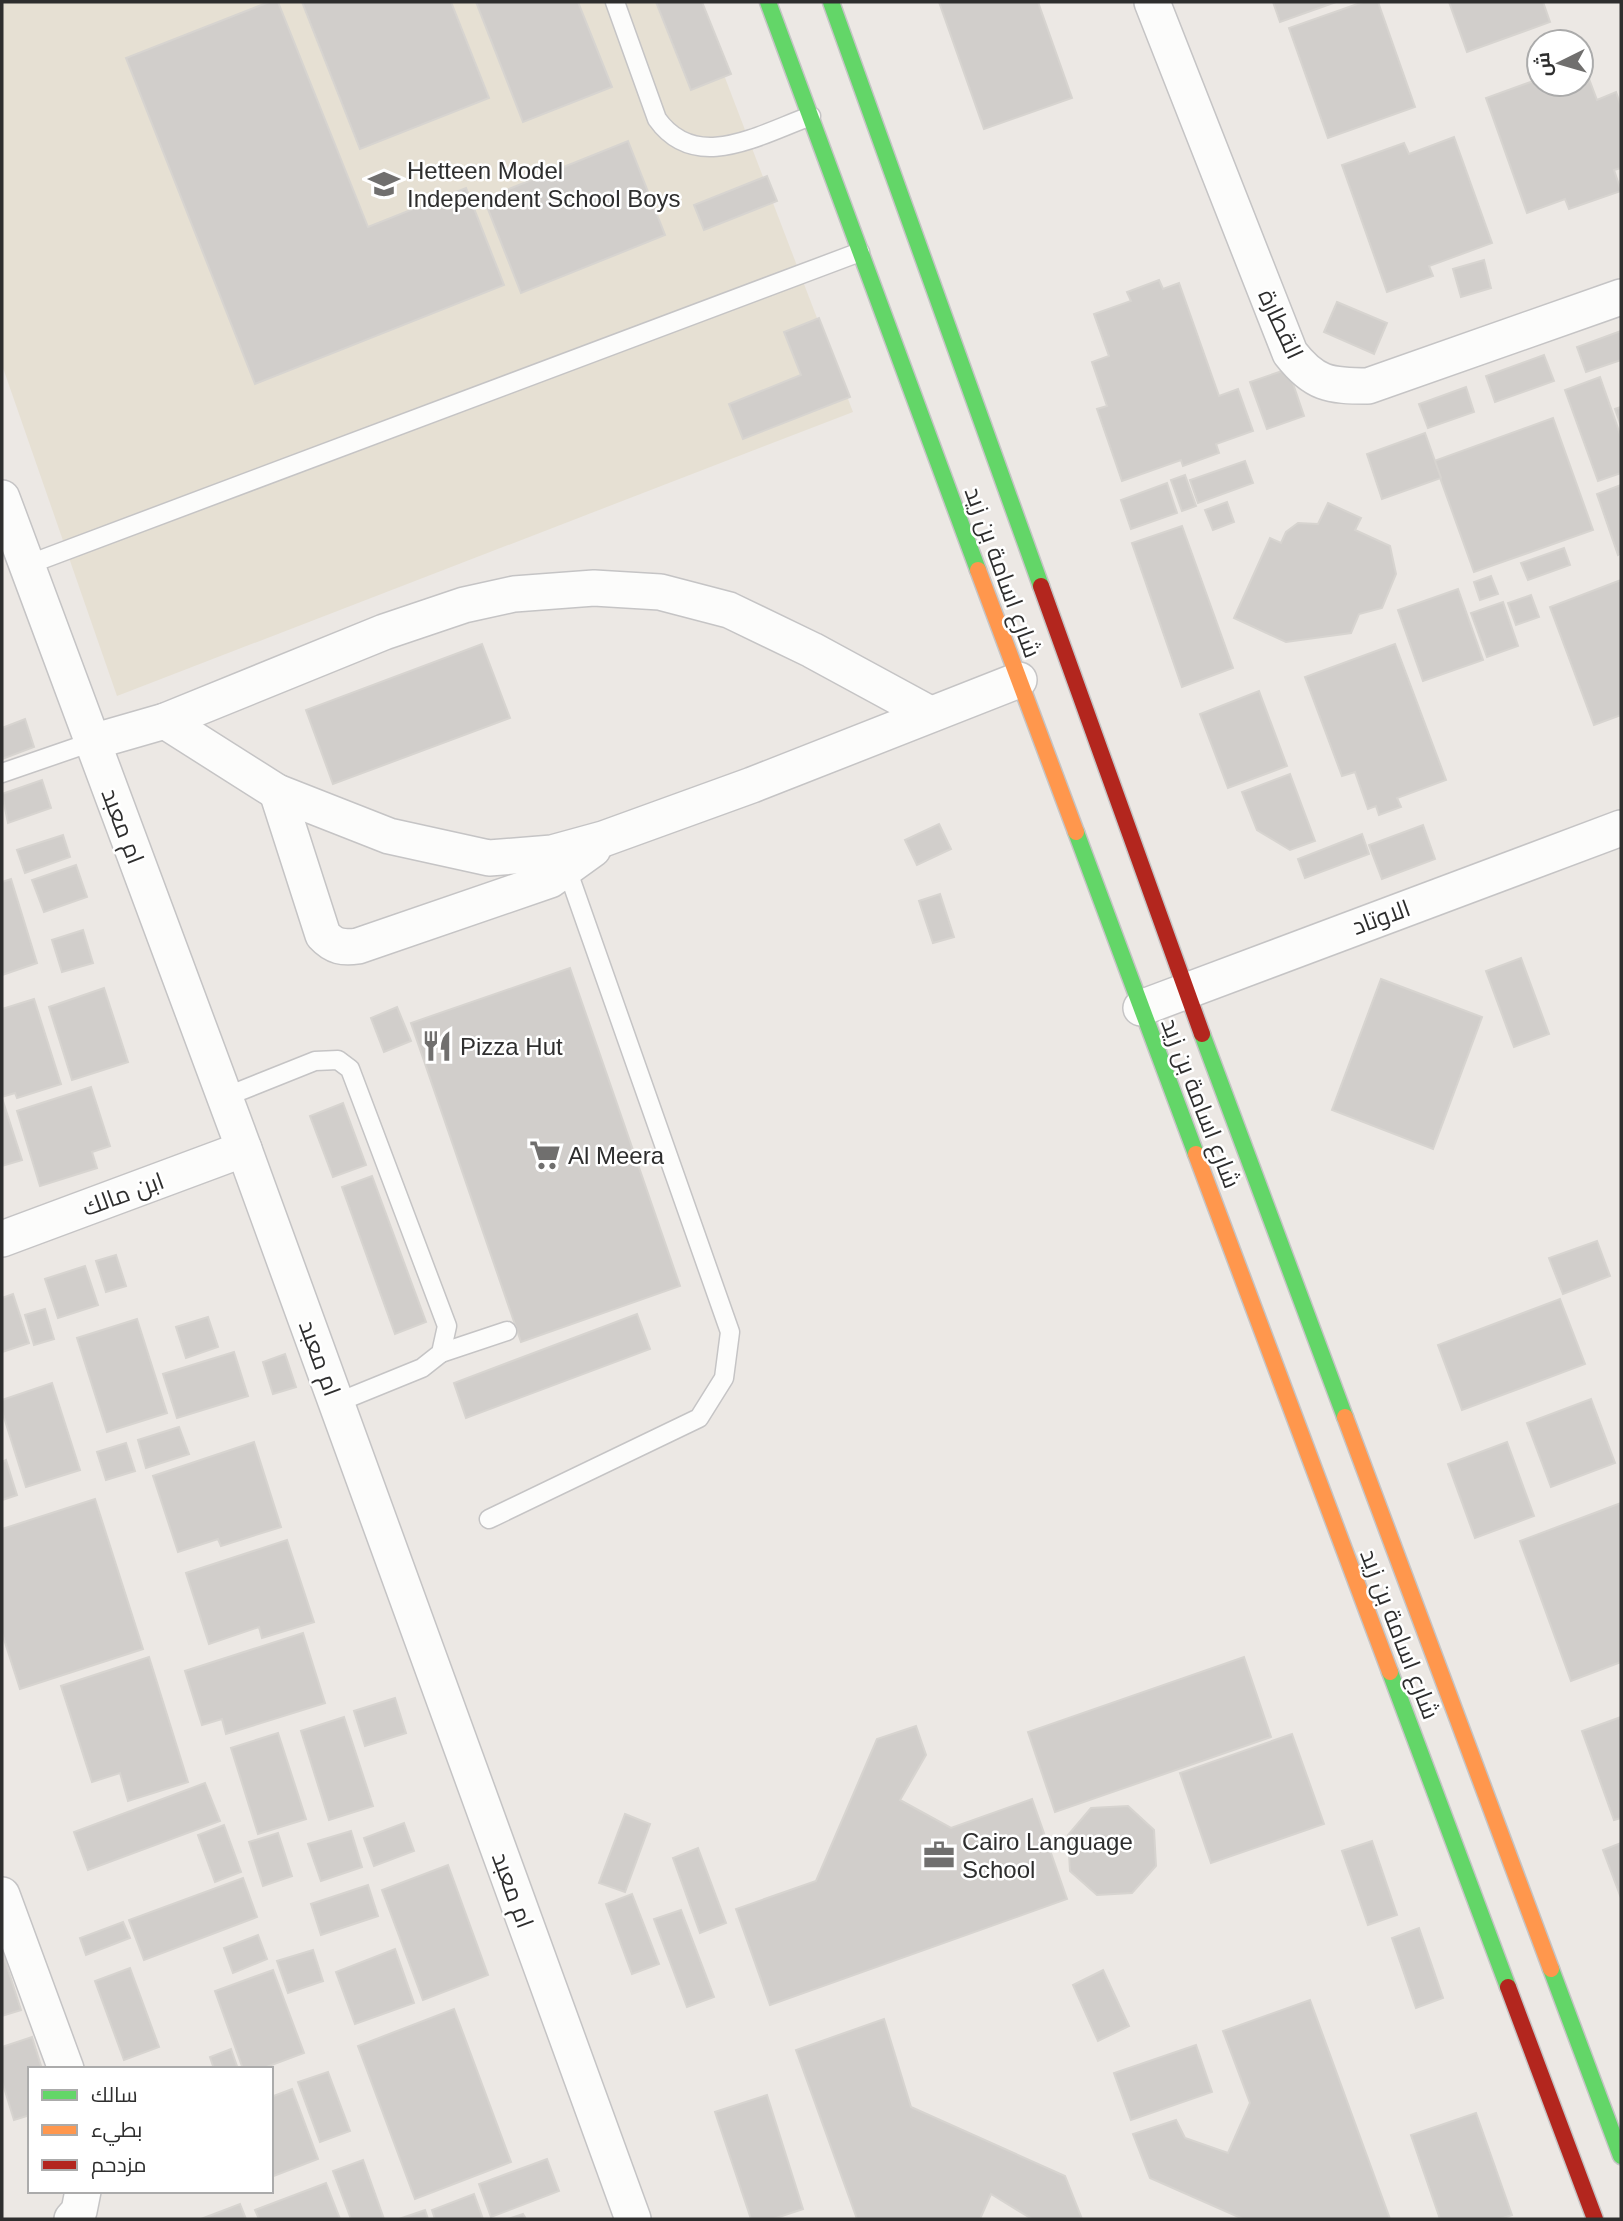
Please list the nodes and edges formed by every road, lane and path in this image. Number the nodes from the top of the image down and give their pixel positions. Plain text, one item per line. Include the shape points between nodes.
1 (615, 2) edge
2 (768, 2) edge
3 (831, 2) edge
4 (1153, 2) edge
5 (811, 116) junction
6 (860, 252) junction
7 (1621, 297) edge
8 (2, 498) edge
9 (27, 565) junction
10 (1019, 680) junction
11 (928, 713) junction
12 (165, 721) junction
13 (92, 742) junction
14 (2, 774) edge
15 (277, 792) junction
16 (1621, 828) edge
17 (603, 839) junction
18 (567, 869) junction
19 (1185, 989) junction
20 (1141, 1008) junction
21 (225, 1097) junction
22 (244, 1149) junction
23 (2, 1239) edge
24 (507, 1331) dead end
25 (441, 1353) junction
26 (336, 1403) junction
27 (489, 1519) dead end
28 (2, 1895) edge
29 (65, 2067) edge
30 (1621, 2157) edge
31 (83, 2193) edge
32 (72, 2219) edge
33 (633, 2219) edge
34 (1595, 2219) edge

1 - 5 lane via 657,119 681,143 714,149
2 - 5 street, شارع اسامة بن زيد
3 - 19 street, شارع اسامة بن زيد
4 - 7 street, القطارة via 1290,353 1307,374 1338,386 1368,386
5 - 6 street, شارع اسامة بن زيد
6 - 9 lane
6 - 10 street, شارع اسامة بن زيد
8 - 9 street, ام معبد
9 - 13 street, ام معبد
10 - 11 street
10 - 20 street, شارع اسامة بن زيد
11 - 12 street via 729,610 660,592 594,588 514,594 464,605 384,632
11 - 17 street via 752,786
12 - 13 street
12 - 15 street
13 - 14 lane
13 - 21 street, ام معبد
15 - 17 street via 389,836 489,858 552,853
15 - 18 street via 323,935 344,948 550,880
16 - 19 street, الاوتاد
17 - 18 street
18 - 27 lane via 730,1332 724,1378 699,1418
19 - 20 street, الاوتاد
19 - 30 street, شارع اسامة بن زيد
20 - 34 street, شارع اسامة بن زيد
21 - 22 street, ام معبد
21 - 25 lane via 315,1061 338,1060 349,1069 447,1326
22 - 23 street, ابن مالك
22 - 26 street, ام معبد
24 - 25 lane
25 - 26 lane via 422,1368
26 - 33 street, ام معبد
28 - 29 street
31 - 32 street

